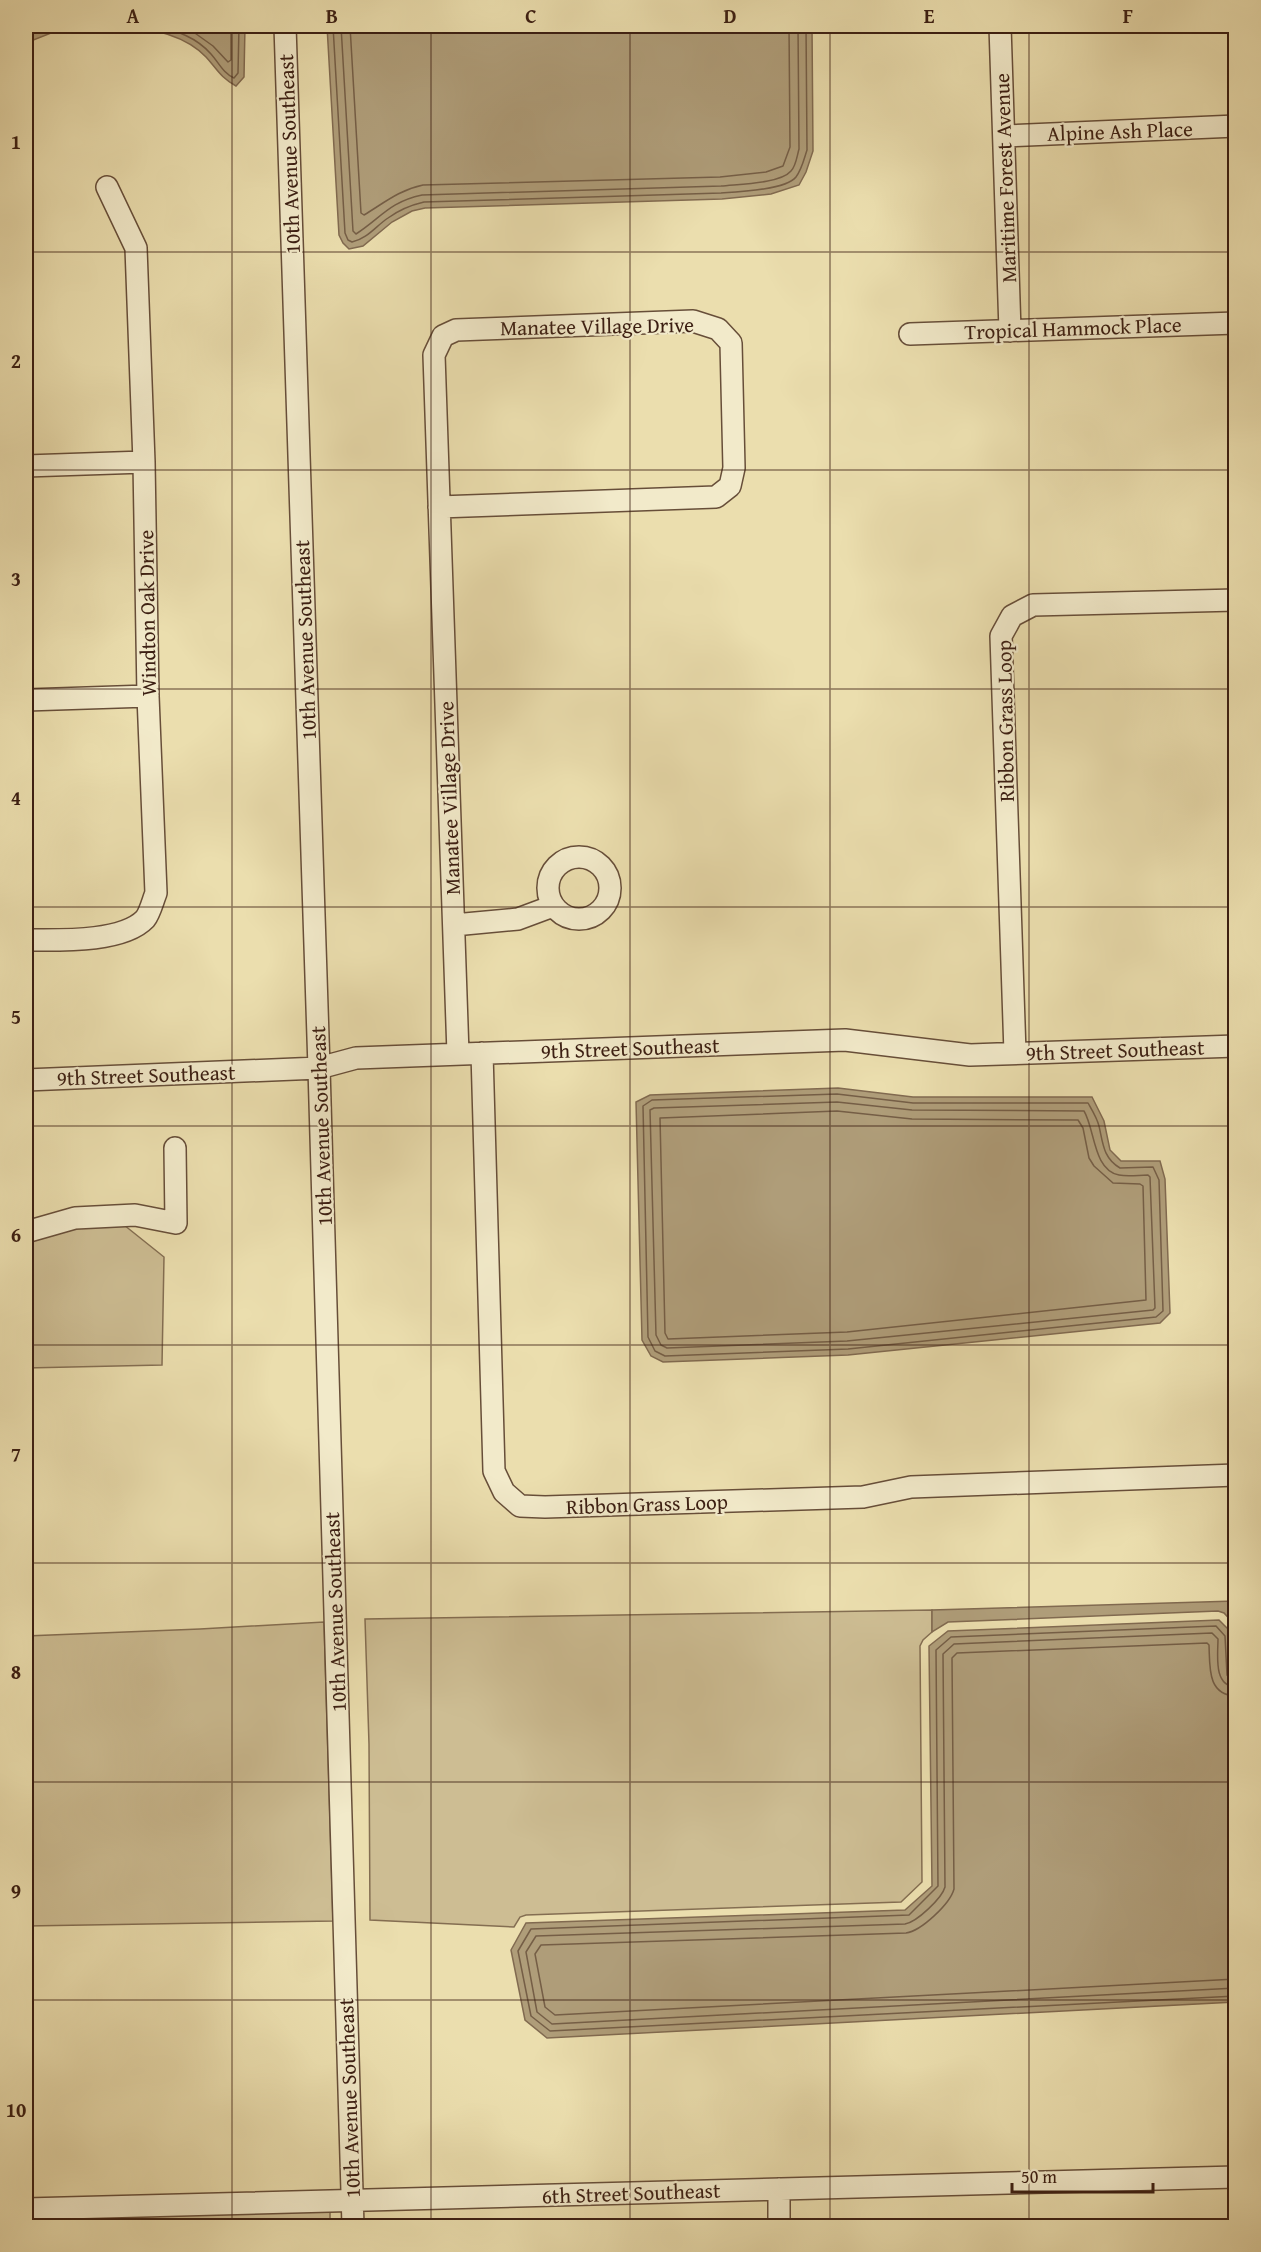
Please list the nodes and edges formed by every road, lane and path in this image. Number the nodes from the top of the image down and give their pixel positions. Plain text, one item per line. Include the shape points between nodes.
1 (285, 26) edge
2 (1000, 26) edge
3 (1236, 126) edge
4 (1004, 136) junction
5 (107, 187) dead end
6 (1236, 323) edge
7 (1010, 331) junction
8 (910, 334) dead end
9 (144, 462) junction
10 (26, 466) edge
11 (439, 507) junction
12 (1236, 600) edge
13 (148, 696) junction
14 (26, 700) edge
15 (553, 906) dead end
16 (454, 925) junction
17 (26, 940) edge
18 (1236, 1046) edge
19 (482, 1053) junction
20 (1015, 1053) junction
21 (458, 1054) junction
22 (320, 1068) junction
23 (26, 1080) edge
24 (175, 1148) dead end
25 (26, 1232) edge
26 (1236, 1475) edge
27 (1236, 2176) edge
28 (778, 2189) junction
29 (352, 2201) junction
30 (26, 2209) edge
31 (353, 2226) edge
32 (779, 2226) edge

1 - 22 street, 10th Avenue Southeast
2 - 4 street, Maritime Forest Avenue
3 - 4 street, Alpine Ash Place
4 - 7 street, Maritime Forest Avenue
5 - 9 street, Windton Oak Drive via 136,248
6 - 7 street, Tropical Hammock Place
7 - 8 street, Tropical Hammock Place
9 - 10 street
9 - 13 street, Windton Oak Drive
11 - 11 street, Manatee Village Drive via 434,355 443,336 456,330 693,321 718,329 731,343 734,468 730,486 716,497
11 - 16 street, Manatee Village Drive
12 - 20 street, Ribbon Grass Loop via 1034,605 1012,616 1000,636
13 - 14 street
13 - 17 street, Windton Oak Drive via 156,893 146,917 131,929 103,935
15 - 16 street via 518,919
16 - 21 street, Manatee Village Drive
18 - 20 street, 9th Street Southeast
19 - 20 street, 9th Street Southeast via 845,1040 970,1055
19 - 21 street, 9th Street Southeast
19 - 26 street, Ribbon Grass Loop via 494,1471 504,1492 520,1506 863,1497 911,1487
21 - 22 street, 9th Street Southeast via 356,1058
22 - 23 street, 9th Street Southeast
22 - 29 street, 10th Avenue Southeast
24 - 25 street via 176,1223 135,1215 75,1218
27 - 28 street, 6th Street Southeast
28 - 29 street, 6th Street Southeast
28 - 32 street
29 - 30 street, 6th Street Southeast
29 - 31 street, 10th Avenue Southeast

